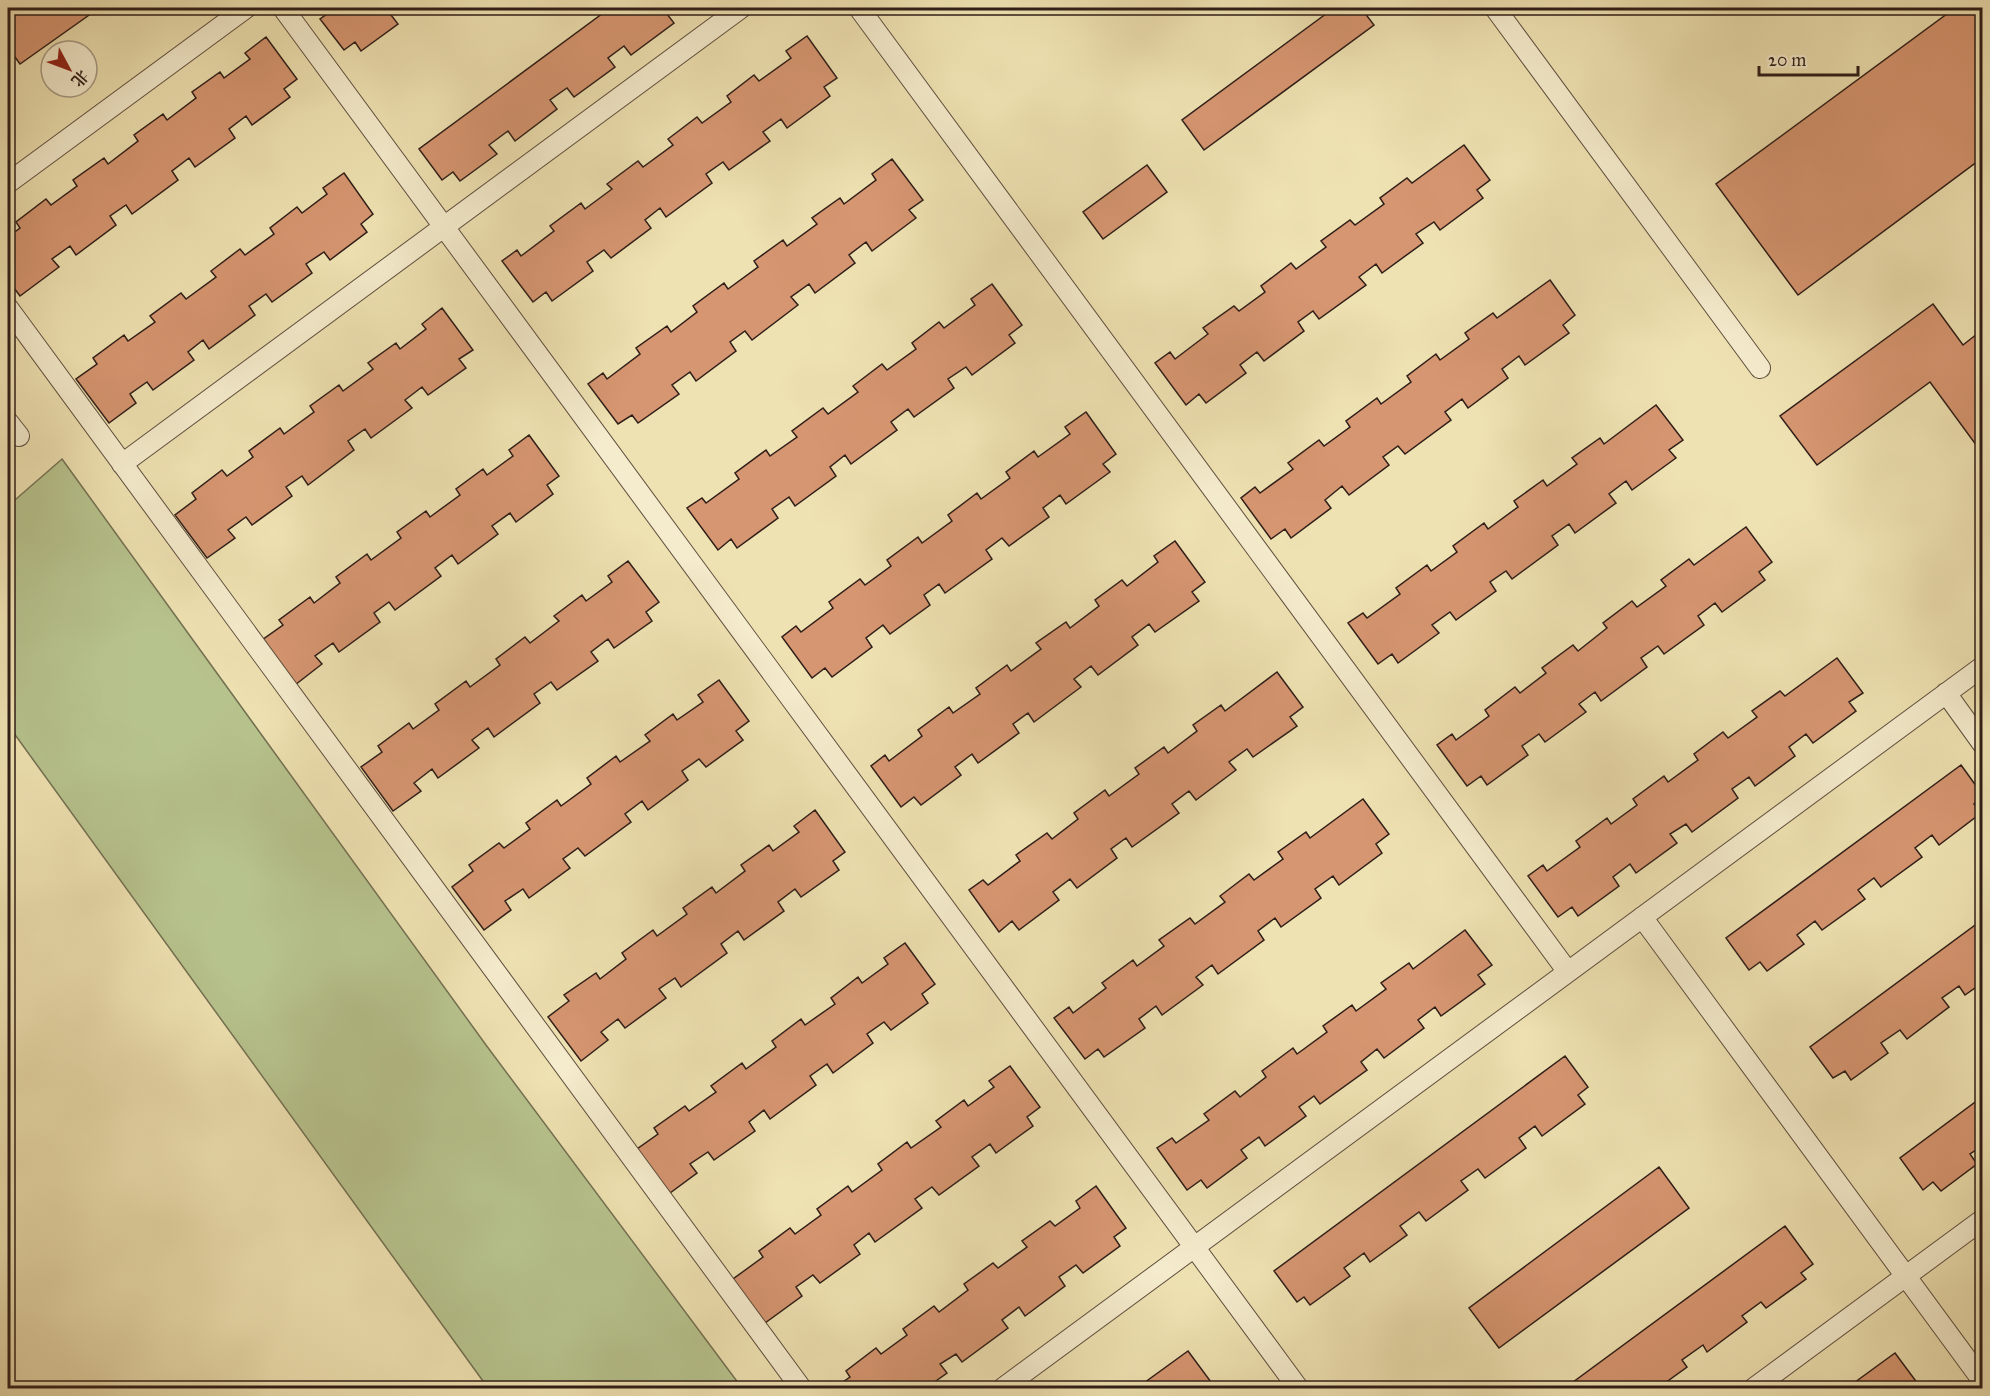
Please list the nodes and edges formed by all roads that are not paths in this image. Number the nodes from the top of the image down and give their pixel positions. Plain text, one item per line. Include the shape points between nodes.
1 (246, 8) edge
2 (283, 8) edge
3 (741, 8) edge
4 (859, 8) edge
5 (1495, 8) edge
6 (8, 183) edge
7 (444, 226) junction
8 (8, 308) edge
9 (1760, 368) dead end
10 (122, 464) junction
11 (1983, 667) edge
12 (1946, 693) junction
13 (1983, 742) edge
14 (1642, 917) junction
15 (1568, 972) junction
16 (1983, 1220) edge
17 (1194, 1247) junction
18 (1906, 1276) junction
19 (1983, 1380) edge
20 (801, 1389) edge
21 (1003, 1389) edge
22 (1298, 1389) edge
23 (1754, 1389) edge

1 - 6 lane
2 - 7 lane
3 - 7 lane
4 - 15 lane
5 - 9 lane
7 - 10 lane
7 - 17 lane
8 - 10 lane
10 - 20 lane
11 - 12 lane
12 - 13 lane
12 - 14 lane
14 - 15 lane
14 - 18 lane
15 - 17 lane
16 - 18 lane
17 - 21 lane
17 - 22 lane
18 - 19 lane
18 - 23 lane

